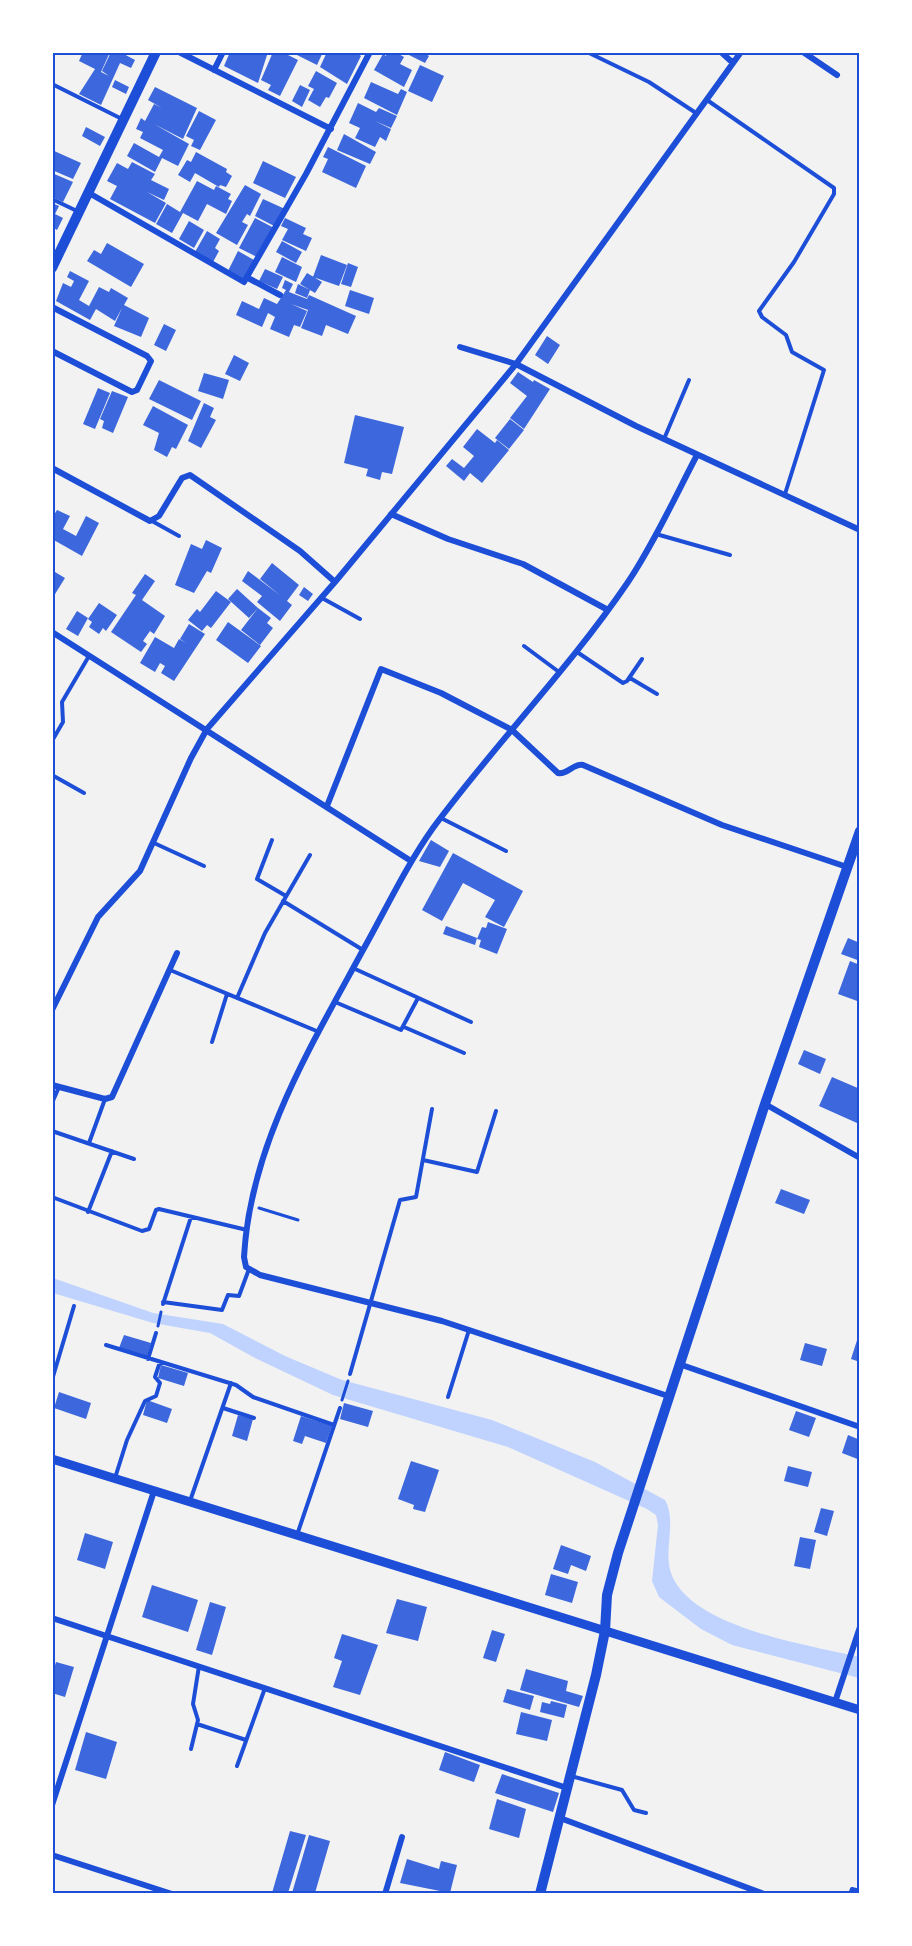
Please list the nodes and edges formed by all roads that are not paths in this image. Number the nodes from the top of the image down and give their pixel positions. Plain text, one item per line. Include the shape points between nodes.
1 (156, 52) edge
2 (179, 52) edge
3 (223, 52) edge
4 (370, 52) edge
5 (587, 52) edge
6 (721, 52) edge
7 (741, 52) edge
8 (803, 52) edge
9 (734, 63) junction
10 (214, 70) junction
11 (837, 75) dead end
12 (52, 84) edge
13 (707, 100) junction
14 (697, 114) junction
15 (124, 120) junction
16 (331, 129) junction
17 (89, 193) junction
18 (52, 199) edge
19 (80, 213) junction
20 (56, 250) edge
21 (52, 268) edge
22 (248, 278) junction
23 (280, 295) dead end
24 (52, 307) edge
25 (460, 347) dead end
26 (52, 351) edge
27 (516, 364) junction
28 (688, 380) dead end
29 (664, 439) junction
30 (697, 455) junction
31 (52, 468) edge
32 (784, 495) junction
33 (392, 514) junction
34 (152, 521) junction
35 (860, 530) edge
36 (656, 533) junction
37 (179, 536) dead end
38 (730, 555) dead end
39 (335, 582) junction
40 (321, 598) junction
41 (608, 610) junction
42 (360, 620) dead end
43 (52, 632) edge
44 (524, 646) dead end
45 (577, 652) junction
46 (89, 655) junction
47 (642, 659) dead end
48 (560, 672) junction
49 (630, 678) junction
50 (657, 694) dead end
51 (207, 729) junction
52 (512, 730) junction
53 (52, 741) edge
54 (52, 775) edge
55 (84, 793) dead end
56 (327, 806) junction
57 (441, 818) junction
58 (860, 831) edge
59 (272, 840) dead end
60 (154, 843) junction
61 (506, 851) dead end
62 (310, 855) dead end
63 (411, 861) junction
64 (204, 866) dead end
65 (847, 867) junction
66 (284, 898) junction
67 (363, 950) junction
68 (177, 953) dead end
69 (353, 968) junction
70 (170, 970) junction
71 (227, 994) junction
72 (237, 998) junction
73 (418, 998) junction
74 (335, 1002) junction
75 (52, 1010) edge
76 (471, 1022) dead end
77 (404, 1027) junction
78 (319, 1032) junction
79 (212, 1042) dead end
80 (464, 1053) dead end
81 (56, 1086) edge
82 (105, 1099) junction
83 (52, 1103) edge
84 (765, 1104) junction
85 (432, 1109) dead end
86 (496, 1111) dead end
87 (52, 1131) edge
88 (89, 1143) junction
89 (112, 1151) junction
90 (860, 1158) edge
91 (134, 1159) dead end
92 (423, 1160) junction
93 (52, 1197) edge
94 (88, 1212) junction
95 (192, 1217) junction
96 (247, 1230) junction
97 (249, 1269) junction
98 (372, 1302) junction
99 (74, 1306) dead end
100 (469, 1330) junction
101 (156, 1333) dead end
102 (106, 1345) dead end
103 (148, 1359) junction
104 (160, 1362) junction
105 (678, 1364) junction
106 (350, 1374) dead end
107 (52, 1380) edge
108 (231, 1383) junction
109 (668, 1396) junction
110 (448, 1397) dead end
111 (223, 1408) junction
112 (340, 1408) dead end
113 (254, 1418) dead end
114 (334, 1425) junction
115 (860, 1427) edge
116 (52, 1459) edge
117 (115, 1479) junction
118 (154, 1491) junction
119 (190, 1502) junction
120 (296, 1535) junction
121 (52, 1618) edge
122 (860, 1627) edge
123 (605, 1631) junction
124 (107, 1636) junction
125 (199, 1666) junction
126 (265, 1688) junction
127 (835, 1702) junction
128 (860, 1710) edge
129 (197, 1724) junction
130 (246, 1740) junction
131 (190, 1749) dead end
132 (237, 1766) dead end
133 (571, 1775) junction
134 (567, 1788) junction
135 (52, 1805) edge
136 (646, 1814) dead end
137 (560, 1818) junction
138 (402, 1837) dead end
139 (52, 1855) edge
140 (860, 1891) edge
141 (172, 1893) edge
142 (384, 1893) edge
143 (540, 1893) edge
144 (764, 1893) edge
145 (850, 1893) edge

1 - 15 main road
2 - 10 street
3 - 10 street
4 - 16 street
5 - 14 lane via 642,78
6 - 9 street
7 - 9 street
8 - 11 street
9 - 13 street
10 - 16 street
12 - 15 lane
13 - 14 street
13 - 32 lane via 834,188 806,243 759,311 786,335 792,352 824,370
14 - 27 street
15 - 17 main road
16 - 22 street
17 - 19 main road
17 - 22 street via 237,280 244,282
18 - 19 lane
19 - 20 main road
20 - 21 main road
22 - 23 street
24 - 26 street via 151,361 137,390 132,392
25 - 27 street
27 - 29 street
27 - 33 street
28 - 29 lane
29 - 30 street
30 - 32 street
30 - 36 street
31 - 34 street
32 - 35 street
33 - 39 street
33 - 41 street via 448,539 523,564
34 - 37 lane
34 - 39 street via 182,478 189,475 300,551
36 - 38 lane
36 - 41 street
39 - 40 street
40 - 42 lane
40 - 51 street
41 - 45 street
43 - 46 street
44 - 48 lane
45 - 48 street
45 - 49 lane via 623,683
46 - 51 street
46 - 53 lane via 62,702 64,719
47 - 49 lane
48 - 52 street
49 - 50 lane
51 - 56 street
51 - 60 street
52 - 56 street via 432,688 380,669
52 - 57 street
52 - 65 street via 558,773 582,764 722,825
54 - 55 lane
56 - 63 street
57 - 61 lane
57 - 63 street
58 - 65 main road
59 - 66 lane via 257,878
60 - 64 lane
60 - 75 street via 137,876 98,917
62 - 66 lane
63 - 67 street
65 - 84 main road
66 - 67 lane
66 - 72 lane
67 - 69 street
68 - 70 street
69 - 73 lane
69 - 74 street
70 - 71 lane
70 - 82 street via 112,1095
71 - 72 lane
71 - 79 lane
72 - 78 lane
73 - 76 lane
73 - 77 lane
74 - 77 lane via 397,1029
74 - 78 street
77 - 80 lane
78 - 96 street via 267,1143
81 - 82 street
81 - 83 lane
82 - 88 lane
84 - 90 street
84 - 105 main road
85 - 92 lane
86 - 92 lane via 477,1172
87 - 88 lane
88 - 89 lane
89 - 91 lane
89 - 94 lane
92 - 98 lane via 415,1198 400,1200
93 - 94 lane
94 - 95 lane via 144,1231 149,1229 157,1209
95 - 96 lane
95 - 97 lane via 163,1304 221,1311 228,1295 239,1296
96 - 97 street via 244,1261
97 - 98 street
98 - 100 street
98 - 106 lane
99 - 107 lane
100 - 109 street
100 - 110 lane
101 - 103 lane
102 - 103 lane
103 - 104 lane
104 - 108 lane
104 - 117 lane via 155,1377 160,1383 156,1396 146,1401 127,1440
105 - 109 main road
105 - 115 street
108 - 111 lane
108 - 114 lane via 253,1397
109 - 123 main road via 607,1594
111 - 113 lane
111 - 119 lane
112 - 114 lane
114 - 120 lane
116 - 117 street
117 - 118 street
118 - 119 street
118 - 124 street
119 - 120 street
120 - 123 street
121 - 124 street
122 - 127 street
123 - 127 street
123 - 133 main road
124 - 125 street
124 - 135 street
125 - 126 street
125 - 129 lane via 193,1704
126 - 130 lane
126 - 134 street
127 - 128 street
129 - 130 lane
129 - 131 lane
130 - 132 lane
133 - 134 main road
133 - 136 lane via 622,1790 635,1811
134 - 137 main road
137 - 143 main road
137 - 144 street
138 - 142 street
139 - 141 street
140 - 145 lane via 852,1889

